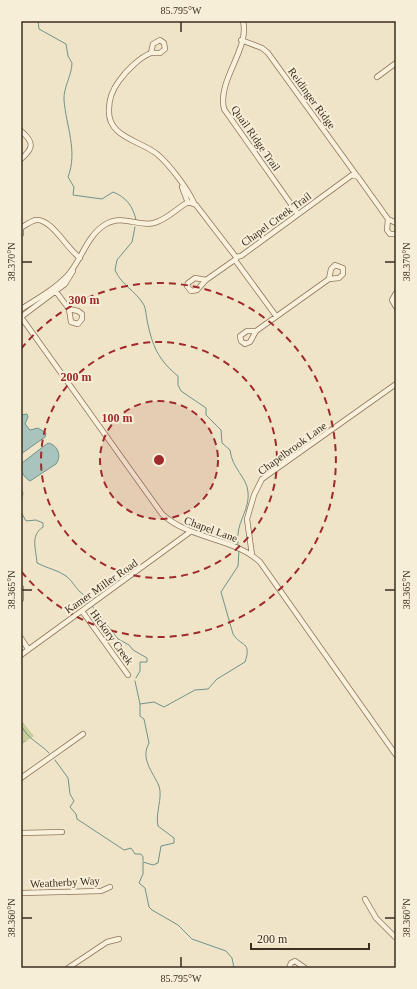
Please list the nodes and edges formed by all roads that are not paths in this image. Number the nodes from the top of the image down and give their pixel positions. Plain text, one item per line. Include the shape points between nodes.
1 (243, 21) edge
2 (242, 40) junction
3 (151, 53) dead end
4 (396, 63) edge
5 (377, 77) dead end
6 (21, 131) edge
7 (21, 159) edge
8 (358, 177) junction
9 (180, 182) junction
10 (188, 203) junction
11 (194, 203) junction
12 (298, 214) junction
13 (388, 219) junction
14 (396, 223) edge
15 (21, 227) edge
16 (21, 234) edge
17 (396, 234) edge
18 (241, 256) junction
19 (80, 258) junction
20 (235, 260) junction
21 (329, 279) dead end
22 (206, 280) dead end
23 (55, 289) junction
24 (396, 293) edge
25 (396, 307) edge
26 (21, 309) edge
27 (69, 310) dead end
28 (276, 316) junction
29 (21, 317) edge
30 (256, 331) dead end
31 (396, 384) edge
32 (190, 532) junction
33 (252, 555) junction
34 (21, 588) edge
35 (21, 599) edge
36 (82, 611) junction
37 (21, 638) edge
38 (28, 650) junction
39 (21, 655) edge
40 (128, 675) dead end
41 (83, 734) dead end
42 (396, 755) edge
43 (21, 778) edge
44 (62, 832) dead end
45 (21, 833) edge
46 (110, 887) dead end
47 (21, 893) edge
48 (365, 899) dead end
49 (396, 938) edge
50 (119, 939) dead end
51 (68, 968) edge
52 (289, 968) edge
53 (305, 968) edge

1 - 2 street, Quail Ridge Trail
2 - 8 street, Reidinger Ridge via 268,53
2 - 12 street, Quail Ridge Trail via 223,96 224,109
3 - 9 street via 133,66 116,85 109,105 110,119 120,134 144,146 160,158
4 - 5 street
6 - 7 street via 29,138 31,145 30,151
8 - 12 street, Chapel Creek Trail via 354,174 349,176
8 - 13 street
9 - 10 street
9 - 11 street, Chapel Creek Trail
10 - 11 street
10 - 19 street via 154,223 141,224 119,219 107,223 93,236
11 - 18 street, Chapel Creek Trail via 232,254 236,257
12 - 18 street, Chapel Creek Trail
13 - 14 street
13 - 17 street via 387,230 390,234
15 - 16 street
15 - 19 street via 34,221 45,222
18 - 20 street
19 - 23 street
20 - 22 street
20 - 28 street
21 - 28 street
23 - 26 street
23 - 27 street
23 - 29 street
24 - 25 street via 392,300
28 - 30 street
29 - 32 street, Chapel Lane via 162,514
31 - 33 street, Chapelbrook Lane via 262,479 254,495 247,520
32 - 33 street, Chapel Lane
32 - 36 street, Kamer Miller Road
33 - 42 street, Chapel Lane via 271,576
34 - 35 street
36 - 38 street, Kamer Miller Road
36 - 40 street, Hickory Creek
37 - 38 street
38 - 39 street, Kamer Miller Road
41 - 43 street
44 - 45 street
46 - 47 street, Weatherby Way via 101,891
48 - 49 street via 376,918
50 - 51 street via 107,942
52 - 53 street via 295,961

